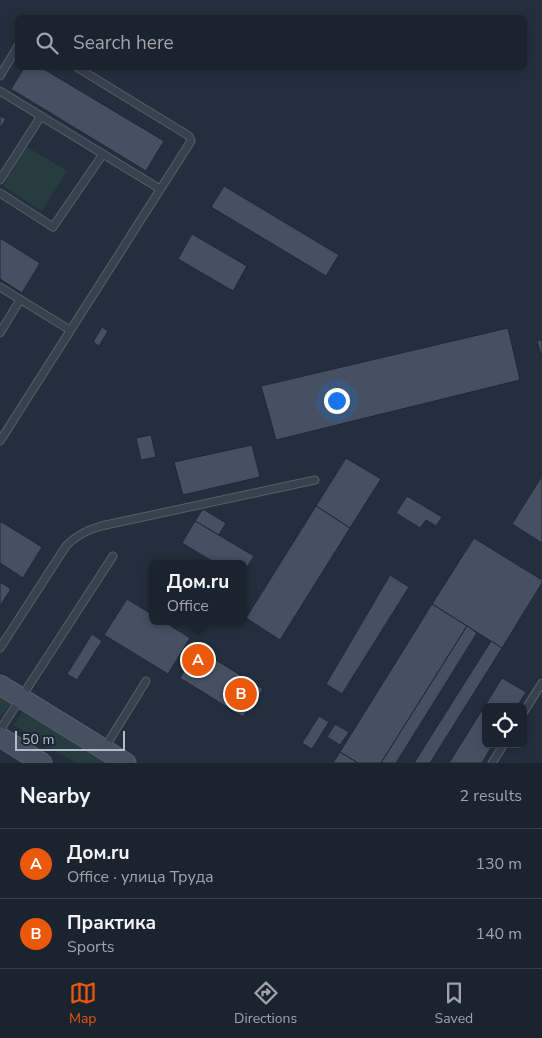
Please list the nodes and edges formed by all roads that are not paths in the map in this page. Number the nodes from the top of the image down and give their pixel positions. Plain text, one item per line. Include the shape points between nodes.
1 (15, 51) edge
2 (81, 70) edge
3 (0, 76) edge
4 (0, 91) edge
5 (41, 116) junction
6 (103, 154) junction
7 (0, 180) edge
8 (160, 190) junction
9 (0, 193) edge
10 (0, 287) edge
11 (20, 300) junction
12 (70, 330) junction
13 (0, 333) edge
14 (0, 441) edge
15 (315, 480) dead end
16 (114, 556) dead end
17 (0, 648) edge
18 (146, 681) dead end
19 (542, 683) edge
20 (0, 684) edge
21 (21, 698) junction
22 (527, 707) edge
23 (0, 730) edge
24 (0, 737) edge
25 (501, 748) edge
26 (104, 750) junction
27 (42, 763) edge
28 (126, 763) edge
29 (492, 763) edge

1 - 3 lane
2 - 8 lane via 189,136 190,141
4 - 5 lane
5 - 6 lane
5 - 7 lane
6 - 8 lane
6 - 9 lane via 54,227
8 - 12 lane
10 - 11 lane
11 - 12 lane
11 - 13 lane
12 - 14 lane
15 - 17 lane via 101,526 75,537
16 - 21 lane
18 - 26 lane
19 - 22 lane
20 - 21 main road
21 - 23 lane
21 - 26 main road
24 - 27 main road via 21,754
25 - 29 lane
26 - 28 main road

